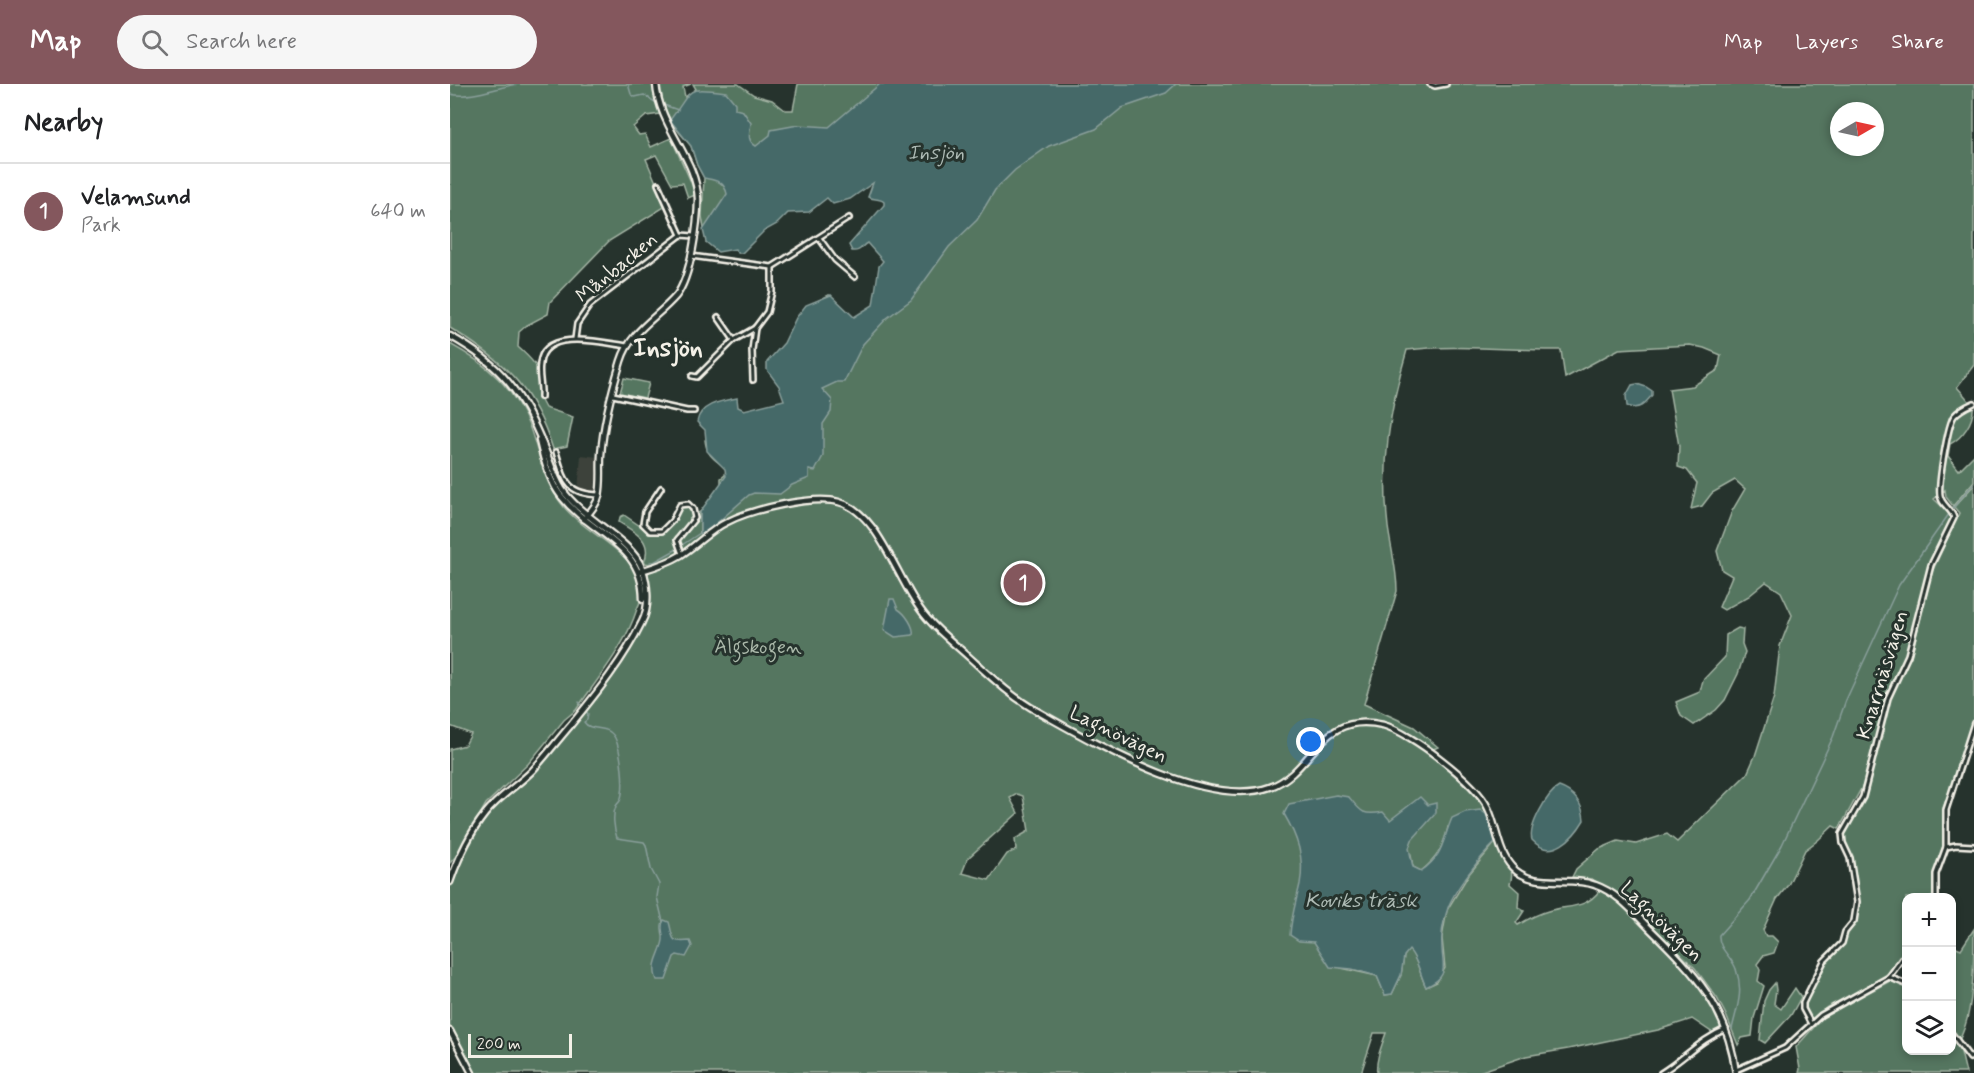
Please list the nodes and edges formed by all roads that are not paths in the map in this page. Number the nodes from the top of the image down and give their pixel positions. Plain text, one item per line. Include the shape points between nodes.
1 (656, 84) edge
2 (1430, 84) edge
3 (1446, 84) edge
4 (658, 184) dead end
5 (849, 218) dead end
6 (681, 235) junction
7 (694, 236) junction
8 (819, 238) junction
9 (691, 256) junction
10 (772, 267) junction
11 (855, 277) dead end
12 (718, 316) dead end
13 (755, 328) junction
14 (450, 336) edge
15 (575, 339) junction
16 (734, 340) junction
17 (627, 346) junction
18 (693, 376) dead end
19 (753, 380) dead end
20 (613, 395) junction
21 (541, 397) dead end
22 (1974, 403) edge
23 (694, 411) dead end
24 (556, 452) dead end
25 (661, 488) dead end
26 (600, 495) junction
27 (585, 517) junction
28 (680, 549) junction
29 (641, 571) junction
30 (1974, 723) edge
31 (1974, 846) edge
32 (1946, 847) junction
33 (450, 882) edge
34 (1936, 893) edge
35 (1902, 959) edge
36 (1889, 977) junction
37 (1902, 982) edge
38 (1811, 1024) junction
39 (1726, 1029) junction
40 (450, 1031) edge
41 (1956, 1039) edge
42 (1974, 1055) edge
43 (1736, 1071) edge
44 (472, 1073) edge
45 (1661, 1073) edge

1 - 7 street via 662,114 695,183 698,205
2 - 3 street
4 - 6 street
5 - 8 street
6 - 7 street, Månbacken
6 - 15 street, Månbacken via 590,305 577,324
7 - 9 street
8 - 10 street
8 - 11 street via 835,260
9 - 10 street
9 - 17 street via 687,275 676,295
10 - 13 street via 767,312
12 - 16 street
13 - 16 street
13 - 19 street
14 - 27 street via 485,358 509,381 527,408 555,487
15 - 17 street
15 - 21 street via 558,342 541,358
16 - 18 street via 697,377
17 - 20 street
20 - 23 street
20 - 26 street via 602,449
22 - 38 street, Knarrnäsvägen via 1952,420 1939,494 1954,519 1931,565 1908,655 1888,698 1863,797 1844,830 1842,839 1850,858 1857,909 1842,943 1824,961 1803,1003
24 - 26 street via 569,487 584,495
25 - 28 street via 645,512 644,524 650,531 662,531 680,505 688,504 695,518 678,537
26 - 27 street
27 - 29 street via 626,552
28 - 29 street, Lagnövägen via 666,562
28 - 39 street, Lagnövägen via 746,514 808,500 844,503 858,510 875,529 905,588 928,620 1008,692 1145,768 1219,790 1249,792 1277,784 1326,736 1345,727 1368,723 1393,728 1437,757 1479,792 1491,812 1505,857 1519,873 1536,880 1587,883 1620,899 1697,977
29 - 33 street via 643,603 639,626 613,670 538,764 483,816 456,863
30 - 32 street via 1946,810
31 - 32 street
32 - 34 street via 1936,874
35 - 36 street
36 - 37 street
36 - 38 street
38 - 43 street via 1785,1048
39 - 43 street, Lagnövägen
39 - 45 street
40 - 44 street
41 - 42 street via 1970,1058

